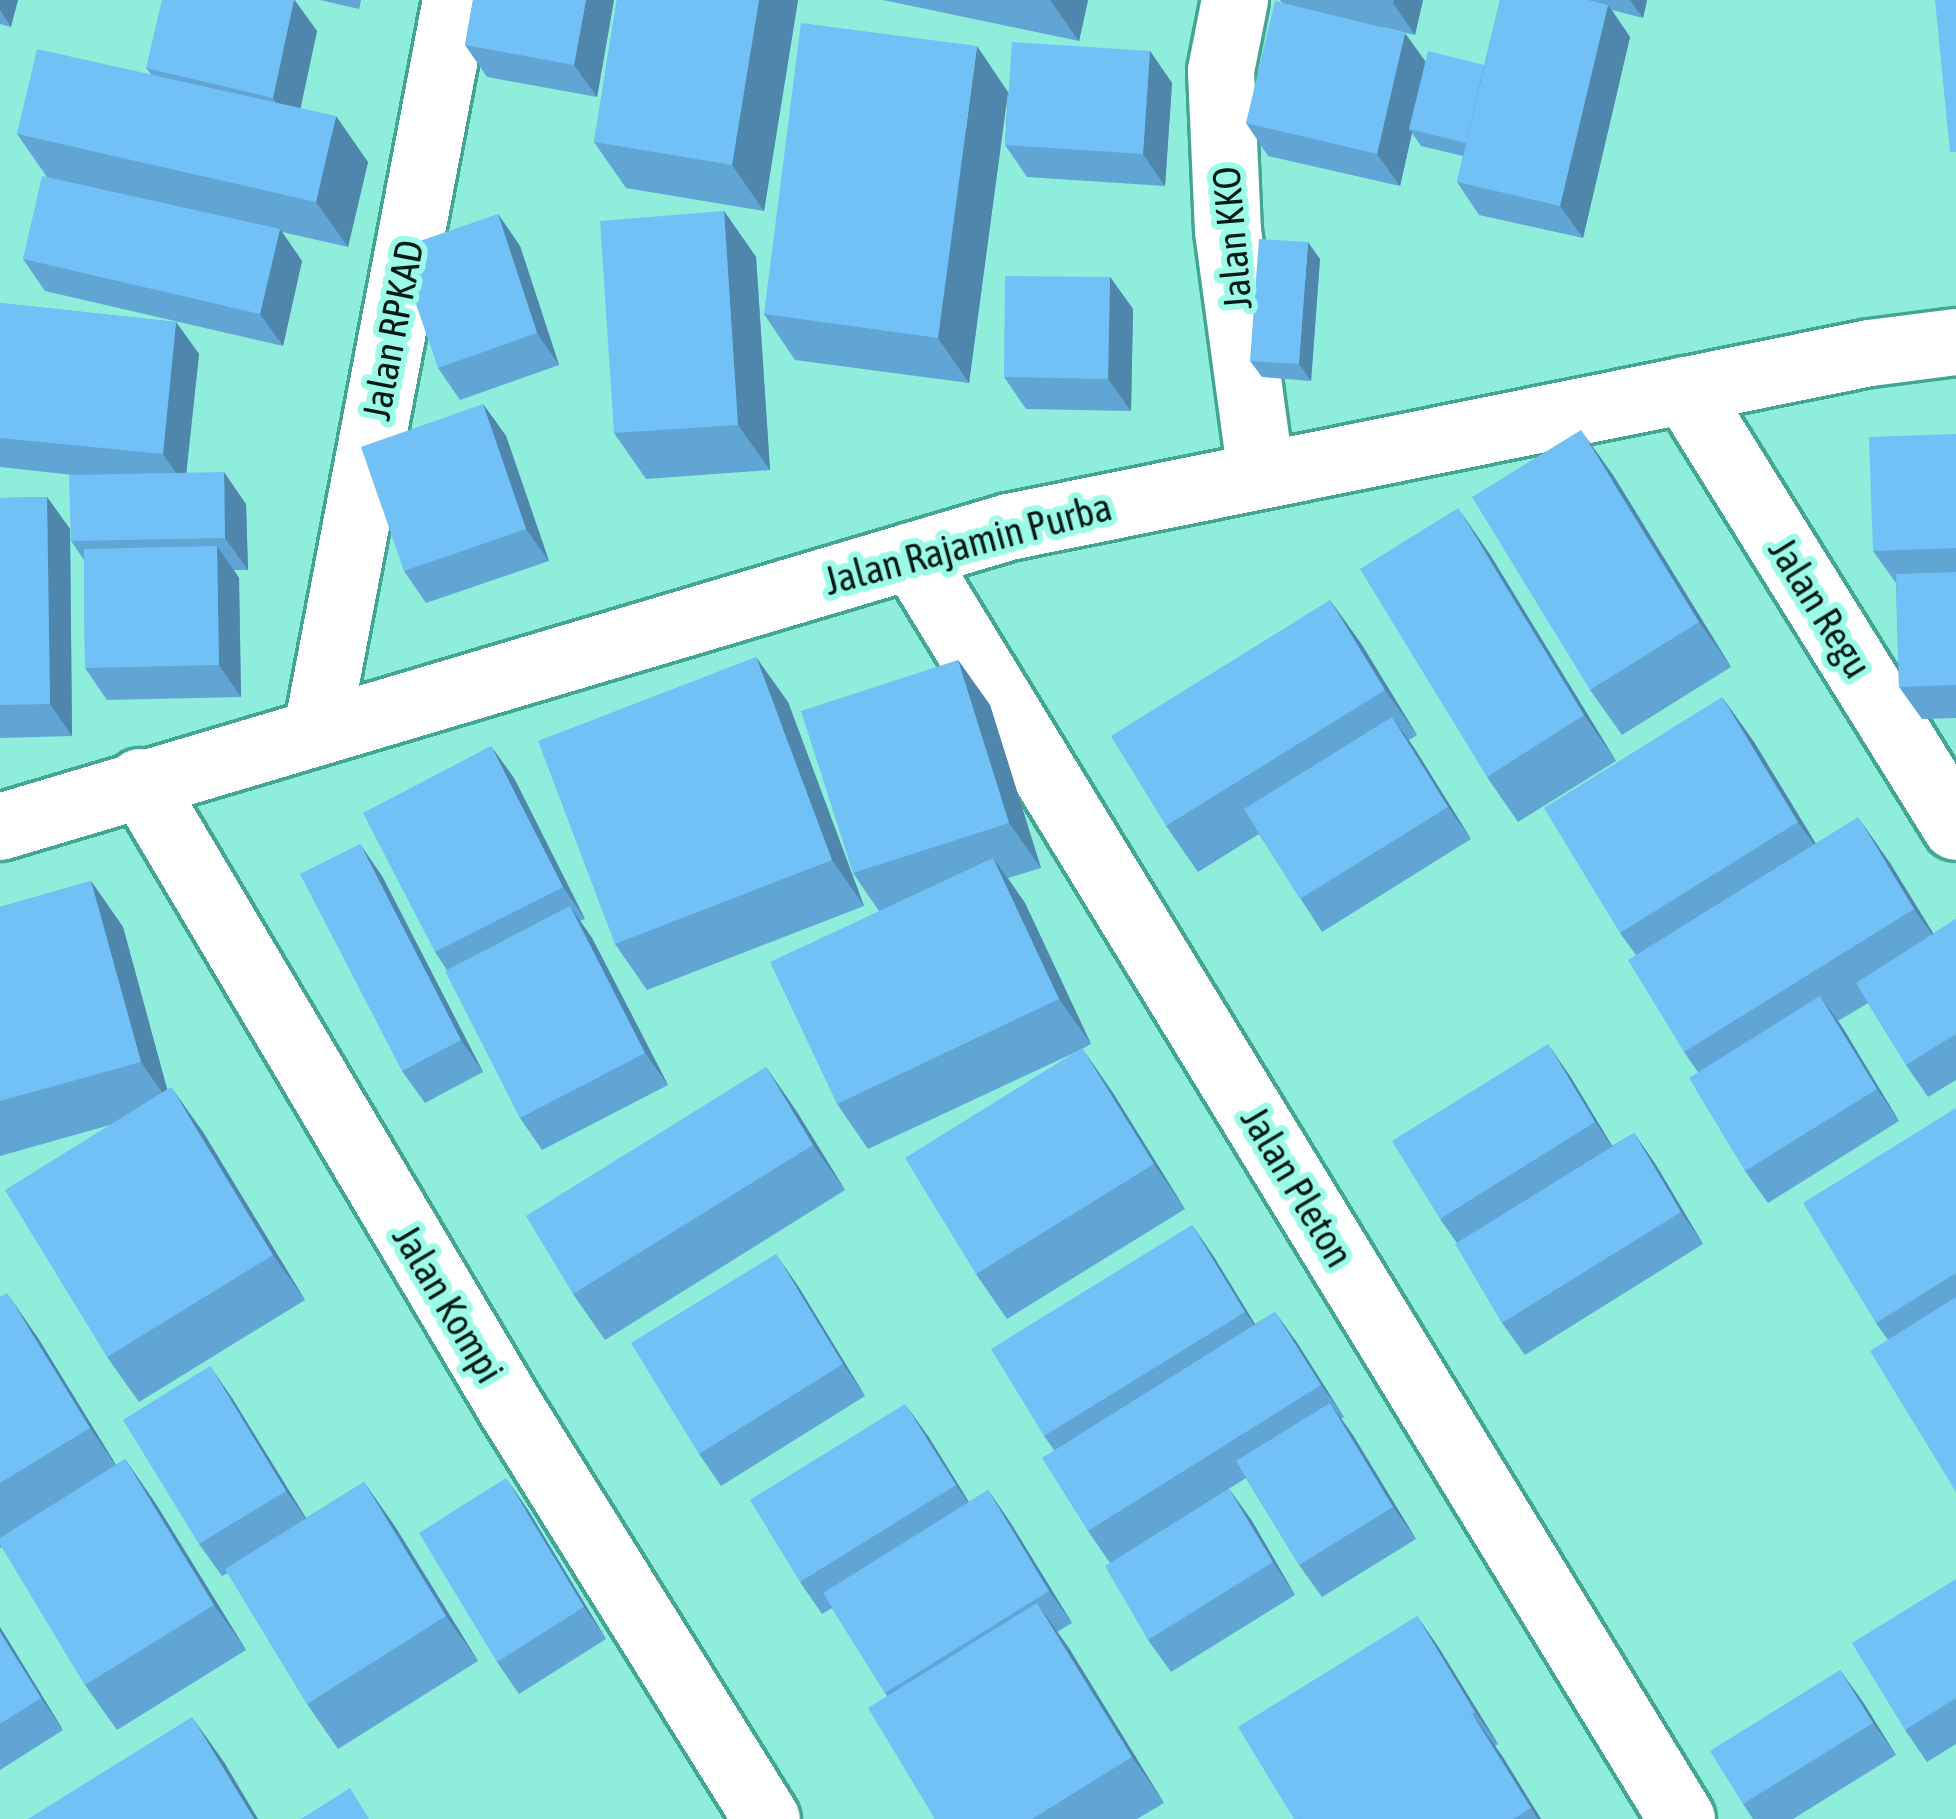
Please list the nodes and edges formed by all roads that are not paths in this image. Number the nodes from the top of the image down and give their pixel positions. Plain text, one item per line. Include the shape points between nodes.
1 (456, 0) edge
2 (1235, 0) edge
3 (1956, 342) edge
4 (1685, 390) junction
5 (1261, 476) junction
6 (912, 556) junction
7 (317, 730) junction
8 (140, 782) junction
9 (0, 827) edge
10 (1956, 827) edge
11 (767, 1819) edge
12 (1682, 1819) edge

1 - 7 street, Jalan RPKAD
2 - 5 street, Jalan KKO via 1221,71 1228,231
3 - 4 street, Jalan Rajamin Purba
4 - 5 street, Jalan Rajamin Purba
4 - 10 street, Jalan Regu
5 - 6 street, Jalan Rajamin Purba via 1010,526
6 - 7 street, Jalan Rajamin Purba
6 - 12 street, Jalan Pleton
7 - 8 street, Jalan Rajamin Purba
8 - 9 street, Jalan Rajamin Purba
8 - 11 street, Jalan Kompi via 509,1405

